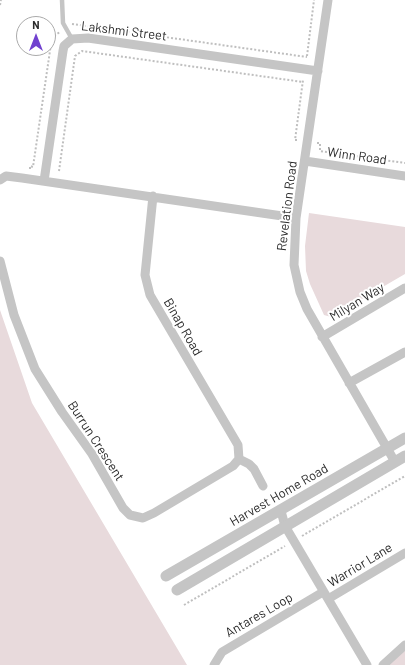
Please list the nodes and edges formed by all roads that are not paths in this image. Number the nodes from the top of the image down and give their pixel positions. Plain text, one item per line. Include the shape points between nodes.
1 (62, 0) edge
2 (328, 0) edge
3 (72, 39) junction
4 (318, 71) junction
5 (305, 162) junction
6 (405, 176) edge
7 (0, 180) edge
8 (44, 181) junction
9 (153, 196) junction
10 (296, 218) junction
11 (0, 261) edge
12 (405, 288) edge
13 (322, 337) junction
14 (405, 352) edge
15 (349, 383) junction
16 (405, 438) edge
17 (387, 448) junction
18 (239, 459) junction
19 (400, 459) edge
20 (264, 486) dead end
21 (281, 510) junction
22 (285, 526) junction
23 (405, 553) edge
24 (166, 576) dead end
25 (177, 590) dead end
26 (325, 596) junction
27 (405, 645) edge
28 (214, 665) edge
29 (367, 665) edge
30 (383, 665) edge

1 - 3 lane via 63,23
2 - 4 street, Revelation Road
3 - 4 street, Lakshmi Street via 88,38
3 - 8 street, Lakshmi Street via 63,50
4 - 5 street, Revelation Road
5 - 6 street, Winn Road
5 - 10 street, Revelation Road
7 - 8 street via 6,176
8 - 9 street
9 - 10 street
9 - 18 street, Binap Road via 145,275 150,295 238,445
10 - 13 street, Revelation Road via 293,249 296,279 307,309
11 - 18 street, Burrun Crescent via 14,316 35,369 92,454 123,508 130,515 143,518 154,513 232,466
12 - 13 street, Milyan Way
13 - 15 street, Revelation Road
14 - 15 street
15 - 17 street, Revelation Road
16 - 17 street, Harvest Home Road
17 - 19 street, Revelation Road
17 - 21 street, Harvest Home Road
18 - 20 street via 254,469
19 - 22 street
21 - 22 street
21 - 24 street, Harvest Home Road
22 - 25 street
22 - 26 street
23 - 26 street, Warrior Lane
26 - 28 street, Antares Loop via 222,652
26 - 29 street
27 - 30 street

